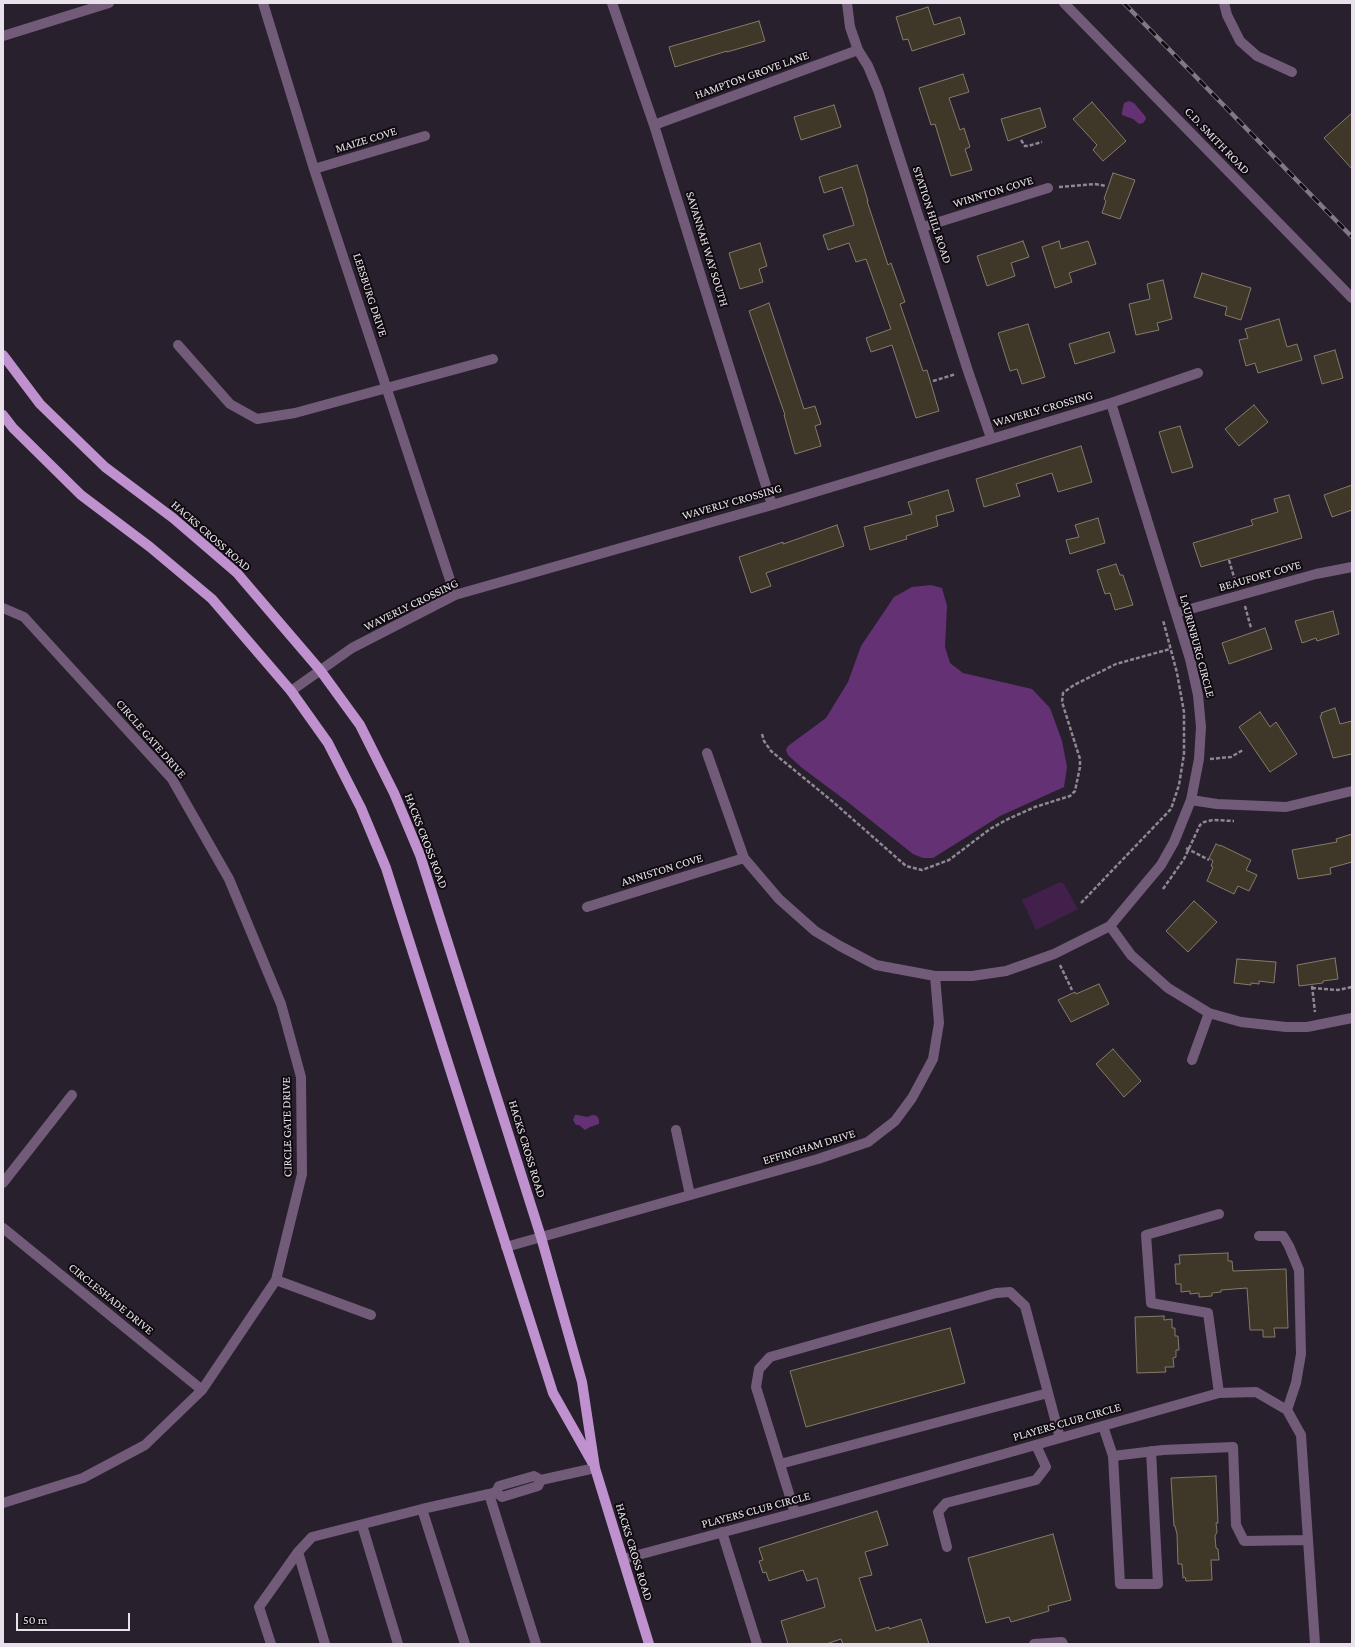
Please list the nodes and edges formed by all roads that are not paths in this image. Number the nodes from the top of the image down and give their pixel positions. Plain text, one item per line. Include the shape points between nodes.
1 (109, 3) edge
2 (263, 3) edge
3 (612, 3) edge
4 (847, 3) edge
5 (1064, 3) edge
6 (1224, 3) edge
7 (3, 36) edge
8 (858, 50) junction
9 (1292, 72) dead end
10 (654, 125) junction
11 (425, 136) dead end
12 (314, 169) junction
13 (1048, 188) road end
14 (923, 227) junction
15 (1352, 298) edge
16 (178, 344) dead end
17 (3, 355) edge
18 (493, 359) dead end
19 (1198, 373) dead end
20 (387, 387) junction
21 (1111, 403) junction
22 (3, 415) edge
23 (991, 438) junction
24 (772, 505) junction
25 (1352, 567) edge
26 (455, 595) junction
27 (3, 608) edge
28 (1176, 613) junction
29 (320, 670) junction
30 (291, 692) junction
31 (707, 753) dead end
32 (1352, 791) edge
33 (1191, 800) junction
34 (744, 858) junction
35 (587, 907) dead end
36 (1110, 926) junction
37 (935, 976) junction
38 (1208, 1013) junction
39 (1352, 1018) edge
40 (1192, 1060) dead end
41 (72, 1095) dead end
42 (676, 1130) dead end
43 (3, 1183) edge
44 (690, 1195) junction
45 (1219, 1214) dead end
46 (3, 1228) edge
47 (1259, 1236) dead end
48 (541, 1237) junction
49 (506, 1247) junction
50 (276, 1280) junction
51 (371, 1315) dead end
52 (202, 1390) junction
53 (1048, 1393) junction
54 (1219, 1393) junction
55 (1288, 1410) junction
56 (1103, 1426) junction
57 (1060, 1438) junction
58 (1036, 1445) junction
59 (1151, 1451) junction
60 (1113, 1456) junction
61 (780, 1464) junction
62 (595, 1468) junction
63 (492, 1493) junction
64 (3, 1503) edge
65 (422, 1509) junction
66 (795, 1513) junction
67 (362, 1525) junction
68 (722, 1532) junction
69 (1308, 1540) junction
70 (947, 1547) dead end
71 (298, 1552) junction
72 (623, 1559) junction
73 (271, 1644) edge
74 (325, 1644) edge
75 (398, 1644) edge
76 (465, 1644) edge
77 (536, 1644) edge
78 (649, 1644) edge
79 (757, 1644) edge
80 (1034, 1644) edge
81 (1063, 1644) edge
82 (1315, 1644) edge

1 - 7 street
2 - 12 street, LEESBURG DRIVE
3 - 10 street, SAVANNAH WAY SOUTH
4 - 8 street, STATION HILL ROAD via 850,27
5 - 15 street, C.D. SMITH ROAD
6 - 9 street via 1240,41 1257,56
8 - 10 street, HAMPTON GROVE LANE
8 - 14 street, STATION HILL ROAD via 878,90
10 - 24 street, SAVANNAH WAY SOUTH
11 - 12 street, MAIZE COVE
12 - 20 street, LEESBURG DRIVE
13 - 14 street, WINNTON COVE
14 - 23 street, STATION HILL ROAD
16 - 20 street via 230,404 257,419 295,413
17 - 29 main road, HACKS CROSS ROAD via 40,404 105,467 173,518 237,573
18 - 20 street
19 - 21 street, WAVERLY CROSSING
20 - 26 street, LEESBURG DRIVE
21 - 23 street, WAVERLY CROSSING
21 - 28 street, LAURINBURG CIRCLE
22 - 30 main road, HACKS CROSS ROAD via 81,495 150,546 212,599
23 - 24 street, WAVERLY CROSSING
24 - 26 street, WAVERLY CROSSING
25 - 28 street, BEAUFORT COVE via 1316,574
26 - 29 street, WAVERLY CROSSING via 352,648
27 - 50 street, CIRCLE GATE DRIVE via 24,617 172,780 229,879 281,1004 301,1077 302,1174
28 - 33 street, LAURINBURG CIRCLE via 1198,695 1201,727 1199,759
29 - 30 street, WAVERLY CROSSING
29 - 48 main road, HACKS CROSS ROAD via 360,725 394,793 420,855
30 - 49 main road, HACKS CROSS ROAD via 328,743 386,868
31 - 34 street, LAURINBURG CIRCLE
32 - 33 street via 1286,807 1217,804
33 - 36 street, LAURINBURG CIRCLE via 1174,842 1161,865
34 - 35 street, ANNISTON COVE
34 - 37 street, LAURINBURG CIRCLE via 779,899 815,931 876,965
36 - 37 street, LAURINBURG CIRCLE via 1054,954 1006,971 972,976
36 - 38 street via 1136,959 1175,992
37 - 44 street, EFFINGHAM DRIVE via 939,1023 933,1058 912,1098 894,1121 868,1142 818,1159
38 - 39 street via 1241,1022 1307,1027
38 - 40 street
41 - 43 street
42 - 44 street
44 - 48 street, EFFINGHAM DRIVE
45 - 54 street via 1146,1235 1151,1303 1208,1313
46 - 52 street, CIRCLESHADE DRIVE
47 - 55 street via 1283,1236 1298,1270 1301,1354
48 - 49 street, EFFINGHAM DRIVE
48 - 62 main road, HACKS CROSS ROAD via 582,1382
49 - 62 main road, HACKS CROSS ROAD via 553,1392
50 - 51 street
50 - 52 street, CIRCLE GATE DRIVE
52 - 64 street, CIRCLE GATE DRIVE via 145,1445 83,1478
53 - 57 street
53 - 61 street
53 - 61 street via 1025,1306 1010,1292 996,1293 770,1357 759,1369 756,1387
54 - 55 street, PLAYERS CLUB CIRCLE via 1256,1392
54 - 56 street, PLAYERS CLUB CIRCLE
55 - 69 street via 1301,1435
56 - 57 street, PLAYERS CLUB CIRCLE
56 - 60 street
57 - 58 street, PLAYERS CLUB CIRCLE
58 - 66 street, PLAYERS CLUB CIRCLE
58 - 70 street via 1046,1467 1036,1480 946,1503 938,1512
59 - 60 street
59 - 60 street via 1158,1584 1120,1584
59 - 69 street via 1233,1447 1236,1525 1244,1541
61 - 66 street
62 - 63 street via 542,1480 538,1486 502,1497
62 - 72 main road, HACKS CROSS ROAD
63 - 65 street
63 - 77 street
65 - 67 street
65 - 76 street
66 - 68 street, PLAYERS CLUB CIRCLE
67 - 71 street via 312,1538
67 - 75 street
68 - 72 street, PLAYERS CLUB CIRCLE
68 - 79 street
69 - 82 street
71 - 73 street via 259,1607
71 - 74 street
72 - 78 main road, HACKS CROSS ROAD
80 - 81 street

